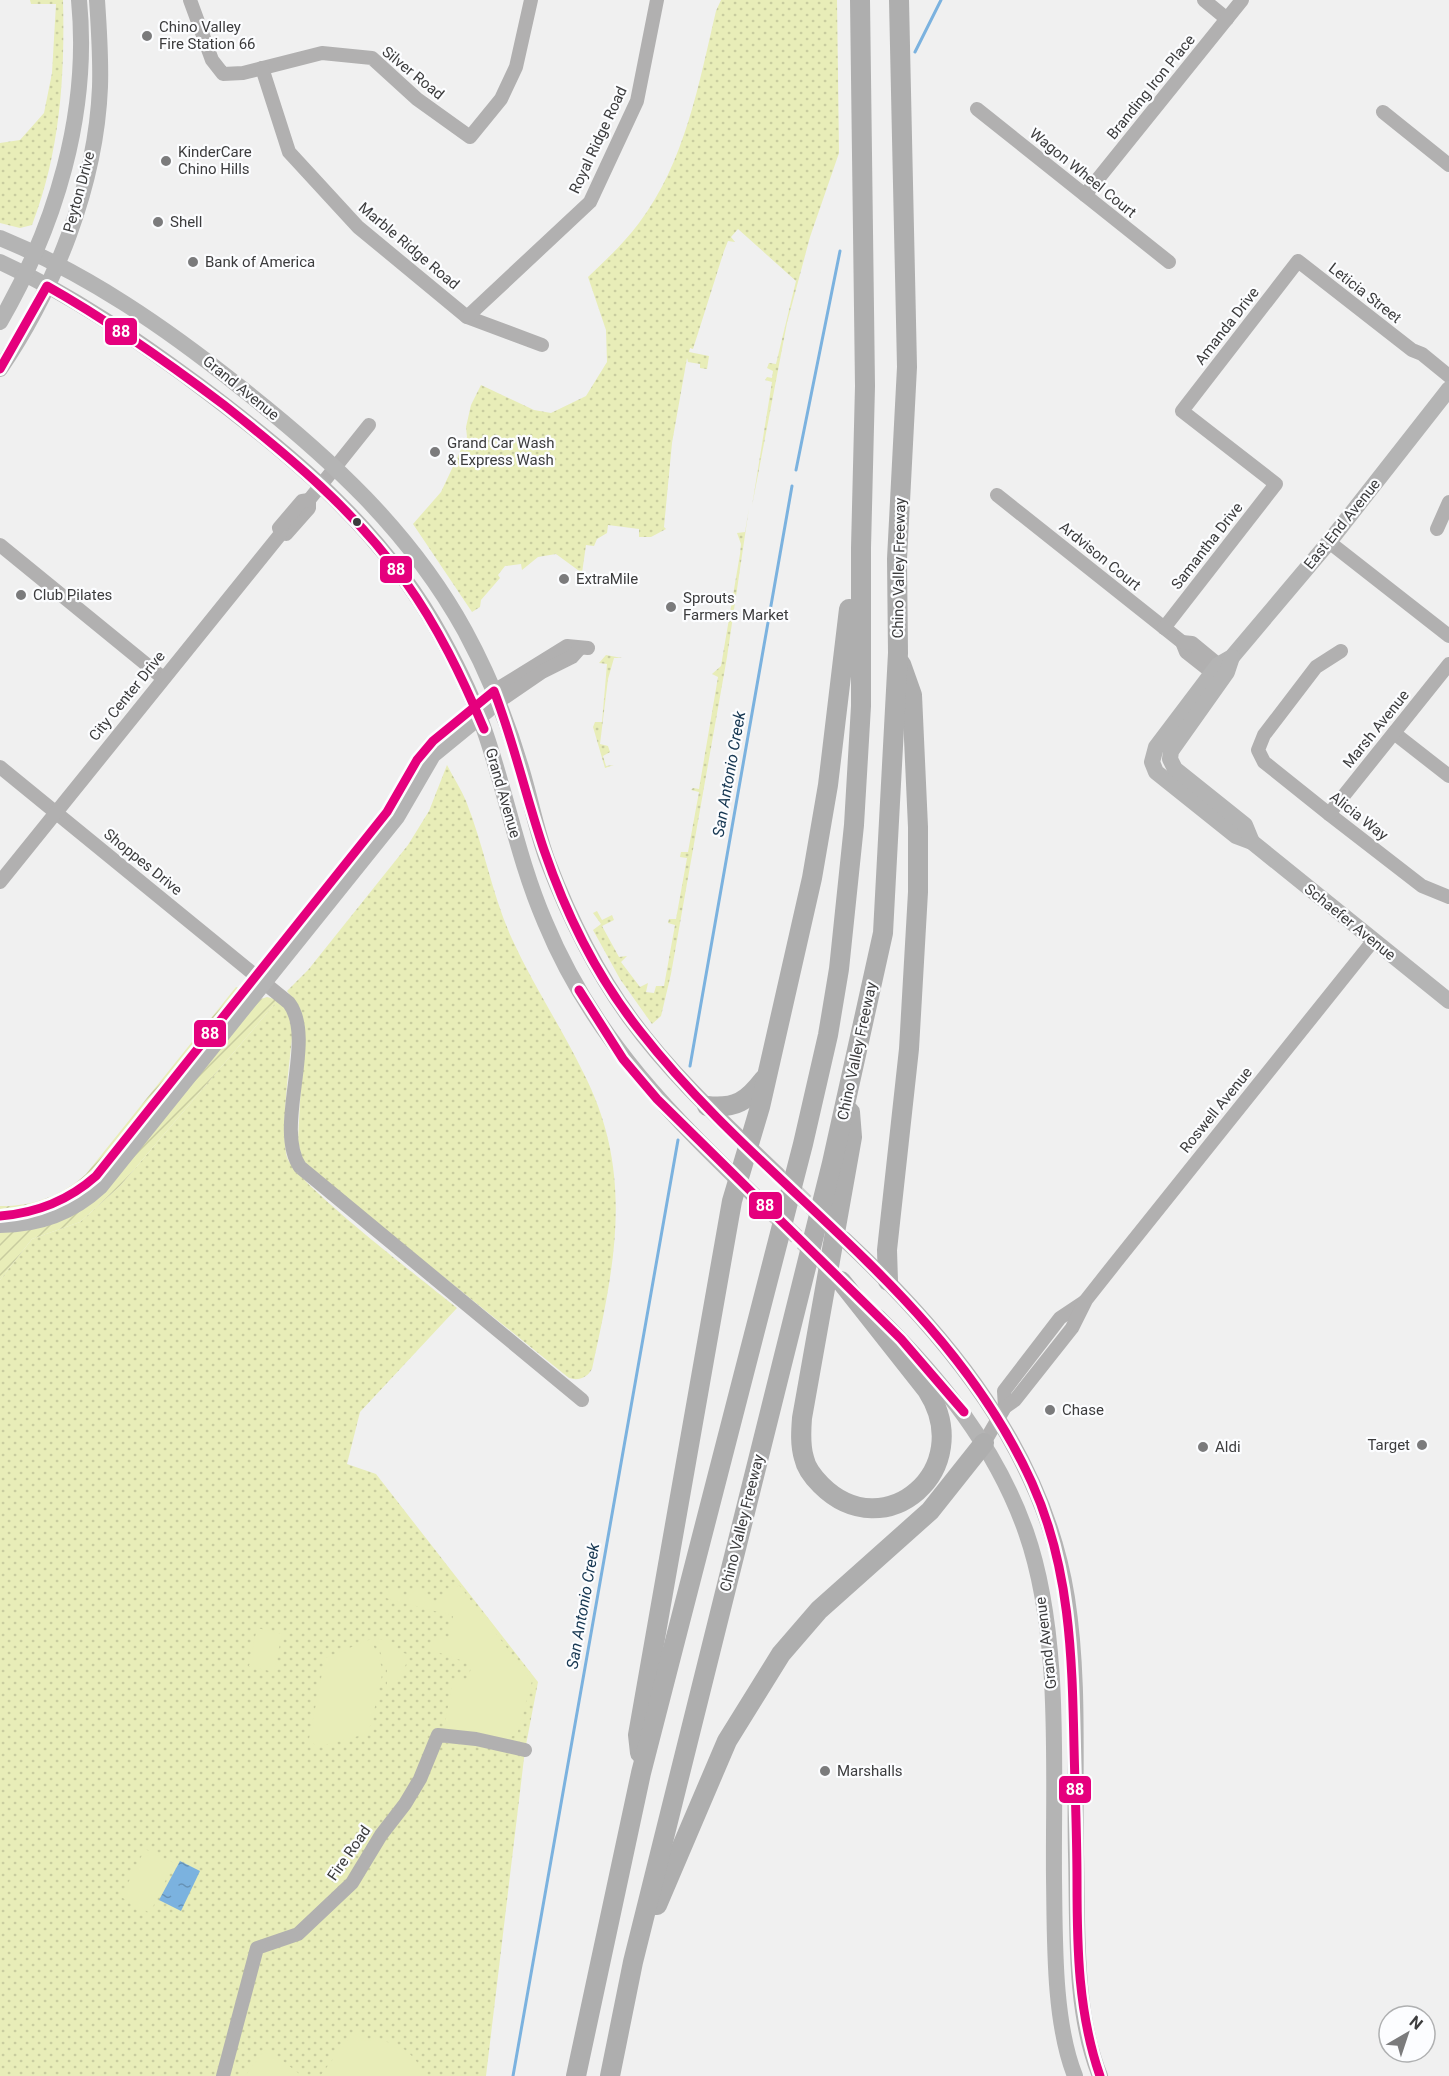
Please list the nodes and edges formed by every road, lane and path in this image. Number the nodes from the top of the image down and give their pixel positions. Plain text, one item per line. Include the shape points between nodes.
1 (79, 0) edge
2 (97, 0) edge
3 (190, 0) edge
4 (531, 0) edge
5 (657, 0) edge
6 (860, 0) edge
7 (898, 0) edge
8 (1204, 0) edge
9 (1242, 0) edge
10 (1227, 19) junction
11 (262, 68) junction
12 (977, 109) dead end
13 (75, 111) junction
14 (1383, 112) dead end
15 (1449, 165) edge
16 (87, 174) junction
17 (1085, 195) junction
18 (0, 238) edge
19 (36, 254) junction
20 (1298, 261) joint
21 (0, 262) edge
22 (1169, 262) dead end
23 (57, 264) junction
24 (26, 275) junction
25 (46, 286) junction
26 (467, 316) junction
27 (0, 322) edge
28 (542, 345) dead end
29 (1412, 350) junction
30 (0, 369) edge
31 (1449, 376) edge
32 (1449, 388) edge
33 (369, 425) dead end
34 (336, 466) junction
35 (322, 484) junction
36 (1276, 484) joint
37 (997, 495) dead end
38 (1449, 502) edge
39 (1437, 528) dead end
40 (1329, 542) junction
41 (0, 545) edge
42 (861, 548) junction
43 (1164, 628) junction
44 (1449, 636) edge
45 (584, 648) dead end
46 (1341, 651) dead end
47 (898, 653) junction
48 (1449, 664) edge
49 (1222, 670) junction
50 (163, 678) junction
51 (496, 697) junction
52 (477, 711) junction
53 (1394, 733) junction
54 (1152, 754) joint
55 (1170, 759) joint
56 (0, 766) edge
57 (1449, 776) edge
58 (56, 812) junction
59 (1329, 814) junction
60 (1252, 842) junction
61 (0, 882) edge
62 (1449, 897) edge
63 (1373, 941) junction
64 (262, 978) junction
65 (1449, 1001) edge
66 (767, 1075) junction
67 (707, 1106) junction
68 (748, 1147) junction
69 (839, 1167) junction
70 (777, 1174) tunnel mouth
71 (738, 1180) junction
72 (768, 1209) tunnel mouth
73 (0, 1216) edge
74 (0, 1225) edge
75 (844, 1239) dead end
76 (839, 1278) joint
77 (888, 1281) junction
78 (582, 1400) dead end
79 (1002, 1413) junction
80 (984, 1443) junction
81 (525, 1750) dead end
82 (641, 1773) junction
83 (633, 1962) junction
84 (223, 2076) edge
85 (576, 2076) edge
86 (610, 2076) edge
87 (1076, 2076) edge
88 (1100, 2076) edge

1 - 13 main road, Peyton Drive
2 - 16 main road, Peyton Drive via 100,87
3 - 11 street, Silver Road via 212,60 223,74
4 - 11 street, Silver Road via 516,67 501,99 470,137 417,99 372,58 322,53
5 - 26 street, Royal Ridge Road via 637,100 590,202
6 - 42 highway, Chino Valley Freeway via 865,386
7 - 47 highway, Chino Valley Freeway via 907,367 897,559
8 - 10 street
9 - 10 street, Branding Iron Place
10 - 17 street, Branding Iron Place
11 - 26 street, Marble Ridge Road via 289,152 358,227
12 - 17 street, Wagon Wheel Court
13 - 16 main road via 82,120 76,164
13 - 19 main road, Peyton Drive via 51,217
14 - 15 street
16 - 23 main road, Peyton Drive
17 - 22 street, Wagon Wheel Court
18 - 19 main road, Grand Avenue
19 - 23 main road, Grand Avenue
19 - 24 main road, Peyton Drive
20 - 29 street, Leticia Street
20 - 36 street, Amanda Drive via 1182,411
21 - 24 main road, Grand Avenue
23 - 25 main road, Peyton Drive
23 - 34 main road, Grand Avenue via 186,345
24 - 25 main road, Grand Avenue
24 - 27 main road, Peyton Drive
25 - 30 main road, Peyton Drive
25 - 35 main road, Grand Avenue via 143,344
26 - 28 street, Marble Ridge Road
29 - 31 street, Leticia Street
29 - 32 street, Leticia Street via 1416,361
32 - 40 main road, East End Avenue
33 - 34 street, City Center Drive
34 - 35 street, City Center Drive
34 - 51 main road, Grand Avenue via 392,525 436,584 465,631
35 - 50 street, City Center Drive via 309,500 309,508 286,534 281,533
35 - 52 main road, Grand Avenue via 366,528 410,586 441,636
36 - 43 street, Samantha Drive
37 - 43 street, Ardvison Court
38 - 39 street
40 - 44 street
40 - 49 main road, East End Avenue
41 - 50 street
42 - 66 highway via 853,568 845,656 812,878
42 - 82 highway, Chino Valley Freeway via 861,706 854,825 828,1035
43 - 49 street, Ardvison Court via 1182,642 1192,643
45 - 51 street
46 - 59 street, Alicia Way via 1316,667 1264,735 1258,750 1264,762
47 - 69 highway, Chino Valley Freeway via 883,933 848,1097
47 - 77 highway via 912,695 918,892 909,1057 887,1250
48 - 53 street, Marsh Avenue
49 - 54 main road, East End Avenue
49 - 55 main road, East End Avenue via 1171,751
50 - 58 street, City Center Drive
51 - 52 main road
51 - 67 main road, Grand Avenue via 545,853 568,911 615,995 664,1060
52 - 64 main road via 434,755 397,817
52 - 71 main road, Grand Avenue via 523,863 551,938 602,1027 657,1099
53 - 57 street
53 - 59 street, Marsh Avenue
54 - 60 main road, Schaefer Avenue via 1156,772 1236,836
55 - 60 main road, Schaefer Avenue via 1175,768 1245,825
56 - 58 street, Shoppes Drive
58 - 61 street, City Center Drive
58 - 64 street, Shoppes Drive
59 - 62 street, Alicia Way via 1422,886
60 - 63 main road, Schaefer Avenue
63 - 65 main road, Schaefer Avenue
63 - 79 street, Roswell Avenue via 1086,1300 1060,1318 1004,1391
64 - 73 main road via 90,1182 50,1206
64 - 74 main road via 100,1187 57,1215 21,1225
64 - 78 street, Shoppes Drive via 289,1002 297,1017 292,1147 300,1167
66 - 67 highway via 740,1104
66 - 68 highway
67 - 68 main road, Grand Avenue
68 - 70 main road, Grand Avenue
68 - 71 highway
69 - 76 highway via 822,1307 802,1418 804,1461 814,1478 844,1502 870,1508 893,1504 912,1496 929,1479 941,1456 941,1423 927,1390
69 - 83 highway, Chino Valley Freeway via 801,1289
71 - 72 main road, Grand Avenue
71 - 82 highway via 638,1735
75 - 77 main road, Grand Avenue
76 - 80 main road, Grand Avenue via 938,1379
77 - 79 main road, Grand Avenue
79 - 80 street, Roswell Avenue
79 - 88 main road, Grand Avenue via 1045,1513 1067,1597 1073,1672 1078,1949 1084,2009
80 - 83 highway via 930,1511 819,1610 781,1654 727,1741
80 - 87 main road, Grand Avenue via 1026,1532 1043,1608 1052,1701 1060,2010
81 - 84 street, Fire Road via 438,1735 410,1796 351,1883 298,1934 257,1948
82 - 85 highway, Chino Valley Freeway
83 - 86 highway, Chino Valley Freeway

